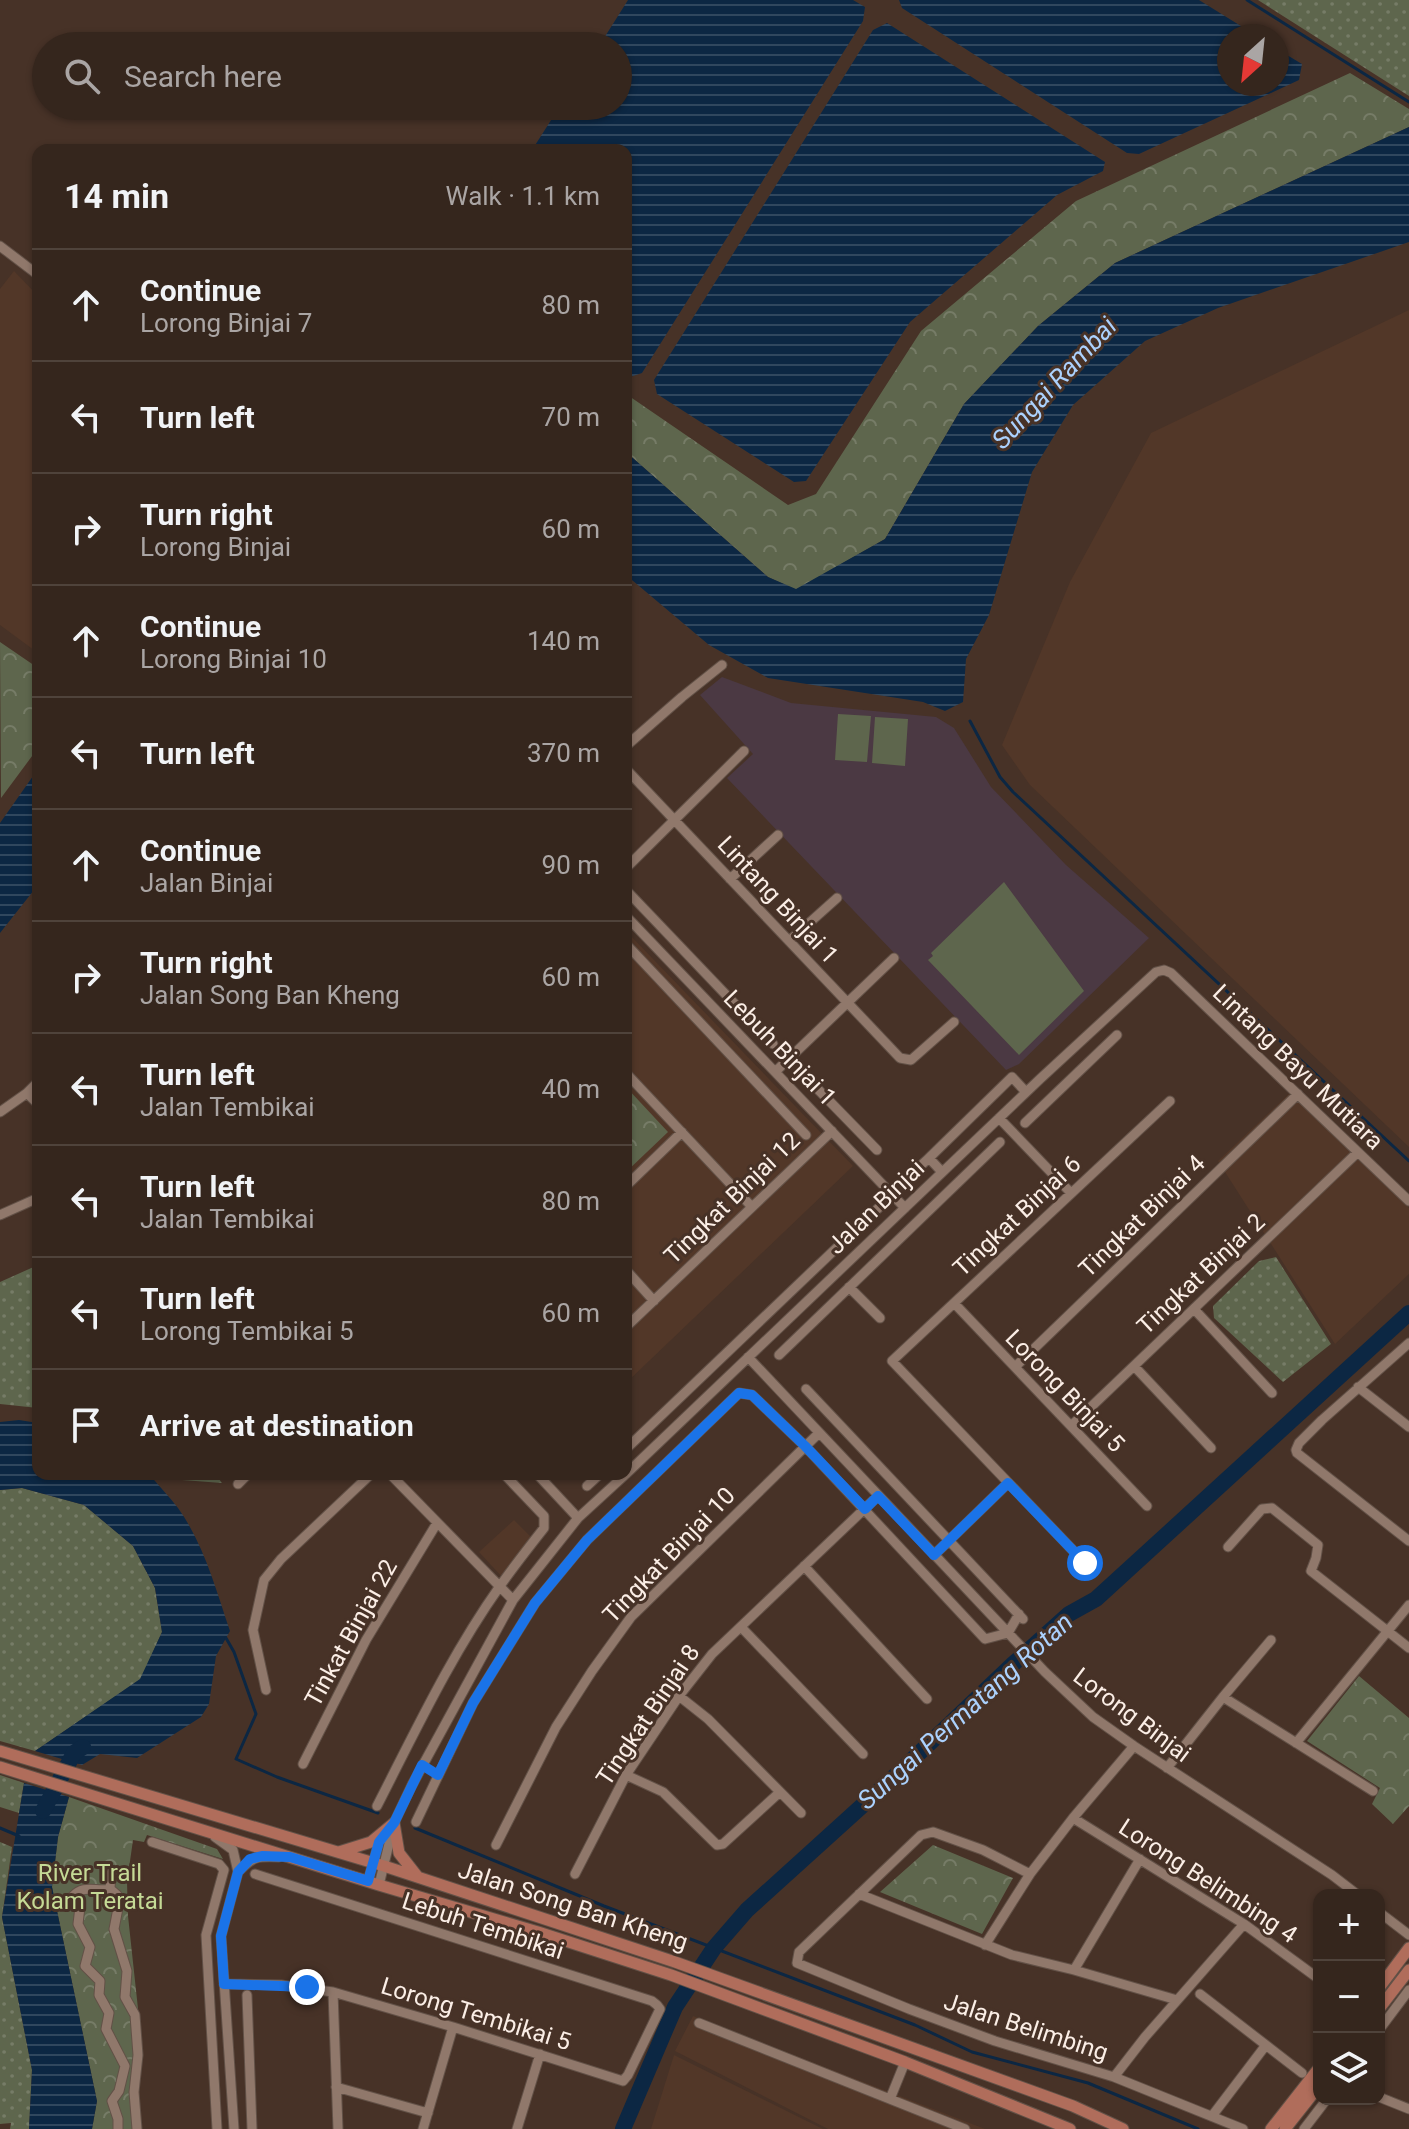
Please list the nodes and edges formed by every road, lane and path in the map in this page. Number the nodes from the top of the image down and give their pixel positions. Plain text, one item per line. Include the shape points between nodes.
1 (0, 246) edge
2 (32, 270) edge
3 (722, 665) dead end
4 (632, 741) edge
5 (744, 751) dead end
6 (632, 775) edge
7 (674, 820) junction
8 (778, 835) dead end
9 (632, 862) edge
10 (730, 879) junction
11 (632, 896) edge
12 (837, 898) dead end
13 (632, 922) edge
14 (789, 941) junction
15 (632, 950) edge
16 (662, 954) junction
17 (894, 958) dead end
18 (648, 967) junction
19 (1156, 972) joint
20 (848, 1003) junction
21 (954, 1022) dead end
22 (1117, 1035) dead end
23 (773, 1044) dead end
24 (775, 1072) junction
25 (805, 1076) dead end
26 (632, 1079) edge
27 (1040, 1079) junction
28 (32, 1088) edge
29 (820, 1092) junction
30 (1026, 1092) junction
31 (27, 1093) junction
32 (1298, 1094) junction
33 (1055, 1095) junction
34 (798, 1096) junction
35 (32, 1098) edge
36 (1170, 1101) dead end
37 (806, 1105) junction
38 (783, 1110) junction
39 (0, 1112) edge
40 (999, 1118) junction
41 (1025, 1123) dead end
42 (832, 1131) junction
43 (682, 1132) junction
44 (806, 1135) dead end
45 (1000, 1142) dead end
46 (877, 1150) dead end
47 (1358, 1152) junction
48 (929, 1158) junction
49 (956, 1159) junction
50 (942, 1172) junction
51 (969, 1172) junction
52 (632, 1180) edge
53 (903, 1182) dead end
54 (1071, 1193) junction
55 (892, 1195) junction
56 (32, 1201) edge
57 (1409, 1201) edge
58 (752, 1207) junction
59 (905, 1208) junction
60 (0, 1215) edge
61 (838, 1247) junction
62 (850, 1260) junction
63 (632, 1277) edge
64 (849, 1287) junction
65 (654, 1301) junction
66 (954, 1303) junction
67 (1194, 1309) junction
68 (795, 1312) junction
69 (880, 1318) dead end
70 (632, 1321) edge
71 (809, 1326) junction
72 (1409, 1343) edge
73 (779, 1355) dead end
74 (748, 1357) junction
75 (1134, 1366) junction
76 (1015, 1367) junction
77 (1358, 1387) junction
78 (806, 1389) dead end
79 (1272, 1393) dead end
80 (695, 1407) junction
81 (709, 1422) junction
82 (1071, 1426) junction
83 (1409, 1427) edge
84 (844, 1430) junction
85 (819, 1433) junction
86 (632, 1443) edge
87 (830, 1444) junction
88 (805, 1446) junction
89 (1211, 1448) dead end
90 (632, 1466) edge
91 (242, 1480) edge
92 (365, 1480) edge
93 (396, 1480) edge
94 (510, 1480) edge
95 (543, 1480) edge
96 (594, 1480) edge
97 (617, 1480) edge
98 (1008, 1483) junction
99 (238, 1484) dead end
100 (587, 1486) dead end
101 (878, 1496) junction
102 (910, 1499) junction
103 (1147, 1506) dead end
104 (865, 1509) junction
105 (896, 1514) junction
106 (578, 1518) junction
107 (437, 1523) junction
108 (949, 1540) junction
109 (1409, 1541) edge
110 (1228, 1547) dead end
111 (934, 1555) junction
112 (1085, 1563) dead end
113 (539, 1566) junction
114 (804, 1566) junction
115 (555, 1578) junction
116 (499, 1587) junction
117 (513, 1600) junction
118 (1409, 1605) edge
119 (741, 1627) junction
120 (1388, 1632) junction
121 (1011, 1636) junction
122 (1271, 1640) dead end
123 (1409, 1648) edge
124 (460, 1650) junction
125 (479, 1660) junction
126 (266, 1690) dead end
127 (679, 1696) junction
128 (1223, 1697) junction
129 (927, 1699) dead end
130 (1296, 1743) junction
131 (1134, 1746) junction
132 (0, 1751) edge
133 (863, 1754) dead end
134 (303, 1764) dead end
135 (422, 1765) junction
136 (5, 1768) edge
137 (1167, 1768) junction
138 (393, 1774) junction
139 (438, 1775) junction
140 (626, 1775) junction
141 (412, 1785) junction
142 (1373, 1791) dead end
143 (780, 1792) junction
144 (377, 1806) dead end
145 (801, 1813) dead end
146 (1073, 1818) junction
147 (416, 1822) dead end
148 (394, 1823) junction
149 (203, 1830) junction
150 (152, 1842) dead end
151 (496, 1845) dead end
152 (338, 1852) junction
153 (290, 1857) junction
154 (1140, 1859) junction
155 (379, 1865) junction
156 (238, 1872) junction
157 (111, 1873) dead end
158 (255, 1874) dead end
159 (575, 1874) dead end
160 (1030, 1874) junction
161 (417, 1877) junction
162 (373, 1883) junction
163 (110, 1889) junction
164 (1350, 1889) edge
165 (859, 1894) junction
166 (212, 1909) junction
167 (227, 1912) junction
168 (1385, 1917) edge
169 (1244, 1924) junction
170 (1409, 1935) edge
171 (985, 1945) junction
172 (1409, 1948) edge
173 (1074, 1970) junction
174 (1409, 1970) edge
175 (1313, 1975) edge
176 (1385, 1980) edge
177 (224, 1984) junction
178 (1409, 1990) edge
179 (333, 1992) junction
180 (1200, 1994) dead end
181 (247, 1995) dead end
182 (1177, 2000) junction
183 (652, 2001) joint
184 (1385, 2001) edge
185 (1385, 2022) edge
186 (699, 2023) dead end
187 (453, 2027) junction
188 (228, 2045) junction
189 (248, 2045) junction
190 (1266, 2045) junction
191 (540, 2054) junction
192 (214, 2061) junction
193 (229, 2061) junction
194 (905, 2062) junction
195 (1302, 2073) dead end
196 (1313, 2076) edge
197 (1114, 2077) junction
198 (336, 2087) junction
199 (1313, 2094) edge
200 (890, 2099) junction
201 (1385, 2099) edge
202 (1322, 2105) edge
203 (1409, 2109) edge
204 (428, 2113) junction
205 (1034, 2114) junction
206 (1212, 2116) junction
207 (1287, 2127) edge
208 (118, 2129) edge
209 (137, 2129) edge
210 (217, 2129) edge
211 (234, 2129) edge
212 (252, 2129) edge
213 (338, 2129) edge
214 (423, 2129) edge
215 (517, 2129) edge
216 (965, 2129) edge
217 (1046, 2129) edge
218 (1070, 2129) edge
219 (1123, 2129) edge
220 (1243, 2129) edge
221 (1271, 2129) edge
222 (1304, 2129) edge

1 - 2 street
3 - 4 street
5 - 7 street
6 - 7 street, Lintang Binjai 1
7 - 9 street
7 - 10 street, Lintang Binjai 1
8 - 10 street
10 - 14 street, Lintang Binjai 1
11 - 23 street, Lebuh Binjai 1
12 - 14 street
13 - 16 street, Lebuh Binjai 1
14 - 20 street, Lintang Binjai 1
15 - 18 street
16 - 18 street
16 - 24 street, Lebuh Binjai 1
17 - 20 street
18 - 38 street
19 - 27 street, Jalan Binjai
19 - 32 street, Lintang Bayu Mutiara via 1171,973
20 - 21 street, Lintang Binjai 1 via 900,1058 911,1060
20 - 24 street
22 - 33 street
24 - 34 street, Lebuh Binjai 1
25 - 29 street, Lebuh Binjai 1
26 - 43 street
27 - 30 street, Jalan Binjai
27 - 33 street
28 - 31 street
29 - 37 street
29 - 46 street, Lebuh Binjai 1
30 - 40 street, Jalan Binjai
30 - 48 street via 1012,1077
31 - 35 street
31 - 39 street
32 - 47 street, Lintang Bayu Mutiara
32 - 76 street, Tingkat Binjai 4
33 - 41 street
34 - 37 street, Lebuh Binjai 1
34 - 38 street
36 - 54 street, Tingkat Binjai 6
37 - 42 street, Lebuh Binjai 1
38 - 44 street
40 - 49 street, Jalan Binjai
40 - 54 street
42 - 55 street, Lebuh Binjai 1
42 - 58 street, Tingkat Binjai 12
43 - 52 street
43 - 58 street
45 - 51 street
47 - 57 street, Lintang Bayu Mutiara
47 - 67 street, Tingkat Binjai 2
48 - 50 street
48 - 53 street
49 - 50 street, Jalan Binjai
49 - 51 street
50 - 59 street, Jalan Binjai
51 - 64 street
54 - 66 street, Tingkat Binjai 6
55 - 59 street, Lebuh Binjai 1
55 - 61 street
56 - 60 street
58 - 65 street, Tingkat Binjai 12
59 - 62 street, Jalan Binjai
61 - 62 street
61 - 86 street
62 - 68 street, Jalan Binjai
63 - 65 street
64 - 69 street
64 - 71 street
65 - 70 street, Tingkat Binjai 12
66 - 76 street, Lorong Binjai 5
66 - 98 street, Tingkat Binjai 6 via 892,1361
67 - 75 street, Tingkat Binjai 2
67 - 79 street
68 - 71 street
68 - 74 street, Jalan Binjai
71 - 73 street
72 - 77 street
74 - 80 street, Jalan Binjai
74 - 85 street, Lorong Binjai
75 - 82 street, Tingkat Binjai 2
75 - 89 street
76 - 82 street, Lorong Binjai 5
77 - 83 street
77 - 109 street via 1296,1450
78 - 84 street
80 - 81 street
80 - 90 street, Jalan Binjai
81 - 88 street via 739,1393 746,1393
81 - 115 street
82 - 103 street, Lorong Binjai 5
84 - 87 street
84 - 102 street
85 - 87 street, Lorong Binjai
85 - 88 street, Tingkat Binjai 10
87 - 101 street, Lorong Binjai
88 - 104 street
88 - 151 street, Tingkat Binjai 10 via 631,1617 556,1727
91 - 99 street
92 - 126 street via 264,1580 253,1630
93 - 107 street
94 - 116 street via 544,1516 544,1528
95 - 106 street
96 - 100 street
97 - 106 street, Jalan Binjai
98 - 108 street
98 - 112 street
101 - 104 street, Tingkat Binjai 8
101 - 105 street, Lorong Binjai
102 - 105 street
102 - 108 street
104 - 114 street, Tingkat Binjai 8
104 - 121 street via 985,1639
105 - 111 street, Lorong Binjai
106 - 113 street, Jalan Binjai
107 - 116 street
107 - 134 street, Tinkat Binjai 22 via 366,1640
108 - 111 street
108 - 121 street via 1021,1617
110 - 120 street via 1262,1509 1272,1508 1318,1545 1311,1571
111 - 121 street, Lorong Binjai
113 - 115 street
113 - 117 street, Jalan Binjai
114 - 119 street, Tingkat Binjai 8
114 - 129 street
115 - 139 street via 473,1703
116 - 117 street
116 - 124 street
117 - 125 street, Jalan Binjai
118 - 120 street
119 - 127 street, Tingkat Binjai 8
119 - 133 street
120 - 123 street
120 - 130 street
121 - 131 street, Lorong Binjai via 1093,1717
122 - 128 street
124 - 125 street
124 - 138 street
125 - 135 street, Jalan Binjai
127 - 140 street, Tingkat Binjai 8
127 - 143 street
128 - 130 street
128 - 137 street
130 - 142 street
131 - 137 street, Lorong Binjai
131 - 146 street
132 - 152 main road, Jalan Song Ban Kheng
135 - 139 street
135 - 141 street, Jalan Binjai
136 - 149 main road, Jalan Song Ban Kheng
137 - 164 street, Lorong Binjai
138 - 141 street
138 - 144 street
139 - 147 street
140 - 143 street via 663,1792 717,1845
140 - 159 street, Tingkat Binjai 8
141 - 148 street, Jalan Binjai
143 - 145 street
146 - 154 street, Lorong Belimbing 4
146 - 160 street
148 - 152 main road via 371,1842
148 - 155 street, Jalan Binjai
148 - 161 main road via 399,1853
149 - 153 main road, Jalan Song Ban Kheng
149 - 156 street via 233,1850
150 - 166 street via 219,1864 224,1870
152 - 155 main road, Jalan Song Ban Kheng
153 - 156 street via 255,1857
153 - 162 main road, Jalan Song Ban Kheng
154 - 169 street, Lorong Belimbing 4
154 - 173 street
155 - 161 main road, Jalan Song Ban Kheng
155 - 162 street, Jalan Binjai
156 - 167 street
157 - 163 street
158 - 183 street, Lebuh Tembikai
160 - 165 street via 933,1832 921,1835
160 - 171 street
161 - 219 main road, Jalan Song Ban Kheng via 675,1962 1073,2106
162 - 194 main road, Jalan Song Ban Kheng via 671,1975
163 - 208 street via 79,1890 73,1896 80,1907 78,1924 90,1947 85,1966 100,1981 99,1995 109,2013 106,2029 125,2066 112,2101
163 - 209 street via 119,1903 114,1929 127,1971 125,1997 135,2015
165 - 171 street
165 - 197 street, Jalan Belimbing via 799,1952 797,1963 995,2041
166 - 167 street
166 - 192 street via 206,1935
167 - 177 street via 221,1936
168 - 170 street
169 - 175 street, Lorong Belimbing 4
169 - 182 street
171 - 173 street
172 - 176 main road
173 - 182 street
174 - 184 main road
177 - 179 street, Lorong Tembikai 5
177 - 188 street
178 - 185 street
179 - 187 street, Lorong Tembikai 5
179 - 198 street
180 - 190 street
181 - 189 street
182 - 197 street
183 - 191 street, Lorong Tembikai 5 via 660,2009 623,2081
186 - 200 street
187 - 191 street, Lorong Tembikai 5
187 - 204 street
188 - 189 street
188 - 193 street
189 - 212 street
190 - 195 street
190 - 206 street
191 - 215 street
192 - 193 street
192 - 210 street
193 - 211 street
194 - 200 street
194 - 205 main road, Jalan Song Ban Kheng
196 - 221 main road
197 - 206 street, Jalan Belimbing
198 - 204 street
198 - 213 street
199 - 207 main road
200 - 216 street
201 - 203 street
202 - 222 street
204 - 214 street
205 - 217 street
205 - 218 main road, Jalan Song Ban Kheng
206 - 220 street, Jalan Belimbing

